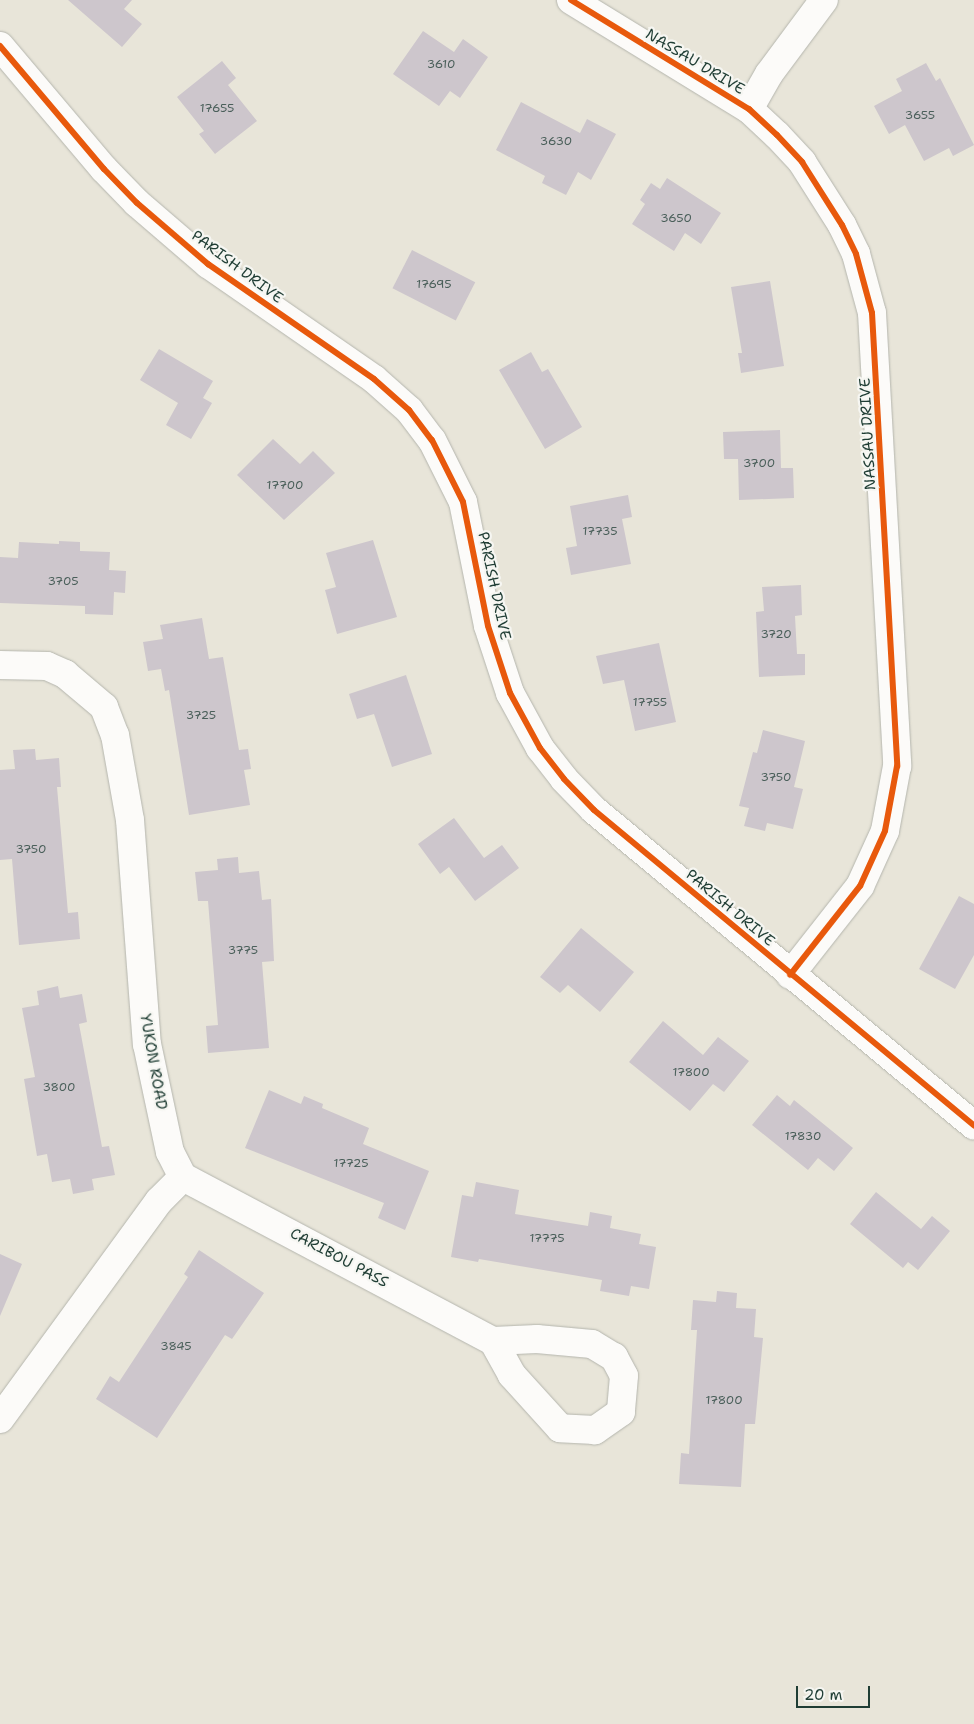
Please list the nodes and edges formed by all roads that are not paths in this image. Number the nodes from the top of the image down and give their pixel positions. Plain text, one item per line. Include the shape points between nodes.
1 (572, 0) edge
2 (824, 0) edge
3 (0, 46) edge
4 (749, 108) junction
5 (12, 664) edge
6 (790, 974) junction
7 (974, 1125) edge
8 (183, 1177) junction
9 (493, 1341) junction
10 (4, 1402) edge

1 - 4 street, NASSAU DRIVE
2 - 4 street
3 - 6 street, PARISH DRIVE via 104,169 137,203 208,264 374,379 409,410 432,440 463,502 494,648 510,692 540,748 594,810
4 - 6 street, NASSAU DRIVE via 802,162 825,194 856,254 872,313 895,694 897,766 885,831 860,886
5 - 8 street, YUKON ROAD via 47,666 65,674 104,707 115,735 130,820 147,1044 170,1152
6 - 7 street, PARISH DRIVE
8 - 9 street, CARIBOU PASS
8 - 10 street via 159,1201 48,1356
9 - 9 street via 512,1375 560,1428 596,1430 621,1412 624,1376 614,1357 592,1344 536,1338

